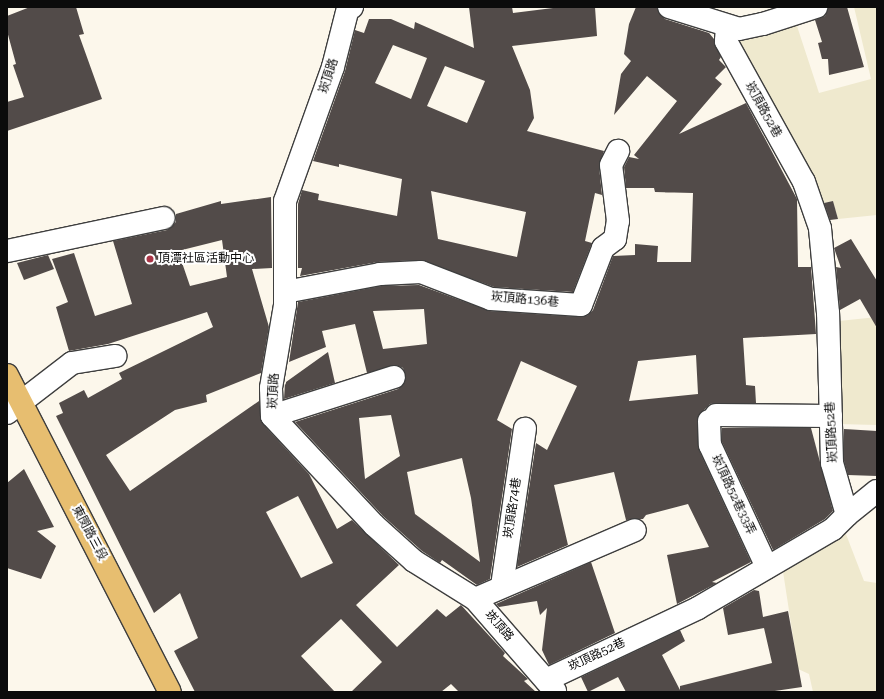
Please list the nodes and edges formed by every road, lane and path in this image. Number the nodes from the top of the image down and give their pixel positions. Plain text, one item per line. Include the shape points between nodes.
1 (349, 7) edge
2 (669, 7) edge
3 (816, 7) edge
4 (728, 26) junction
5 (618, 151) dead end
6 (164, 218) dead end
7 (7, 251) edge
8 (285, 292) junction
9 (115, 356) dead end
10 (7, 375) edge
11 (394, 377) dead end
12 (14, 408) edge
13 (272, 416) junction
14 (831, 416) junction
15 (524, 429) dead end
16 (877, 491) edge
17 (847, 515) junction
18 (635, 530) dead end
19 (767, 567) junction
20 (502, 586) junction
21 (475, 599) junction
22 (550, 686) edge
23 (170, 692) edge

1 - 8 street, 崁頂路 via 333,67 285,201
2 - 4 street
3 - 4 street via 763,24 739,29
4 - 14 street, 崁頂路52巷 via 726,41 804,182 820,228 828,313
5 - 8 street, 崁頂路136巷 via 612,165 618,221 615,239 603,248 581,305 491,299 421,272 380,274
6 - 7 street
8 - 13 street, 崁頂路 via 271,388
9 - 12 street via 72,363
10 - 12 main road, 東閔路三段
11 - 13 street
12 - 23 main road, 東閔路三段
13 - 21 street, 崁頂路 via 374,525 414,561
14 - 17 street, 崁頂路52巷 via 832,463
14 - 19 street, 崁頂路52巷33弄 via 713,418 710,445
15 - 20 street, 崁頂路74巷
16 - 17 street
17 - 19 street, 崁頂路52巷 via 832,529
18 - 20 street
19 - 22 street, 崁頂路52巷 via 698,608
20 - 21 street
21 - 22 street, 崁頂路

